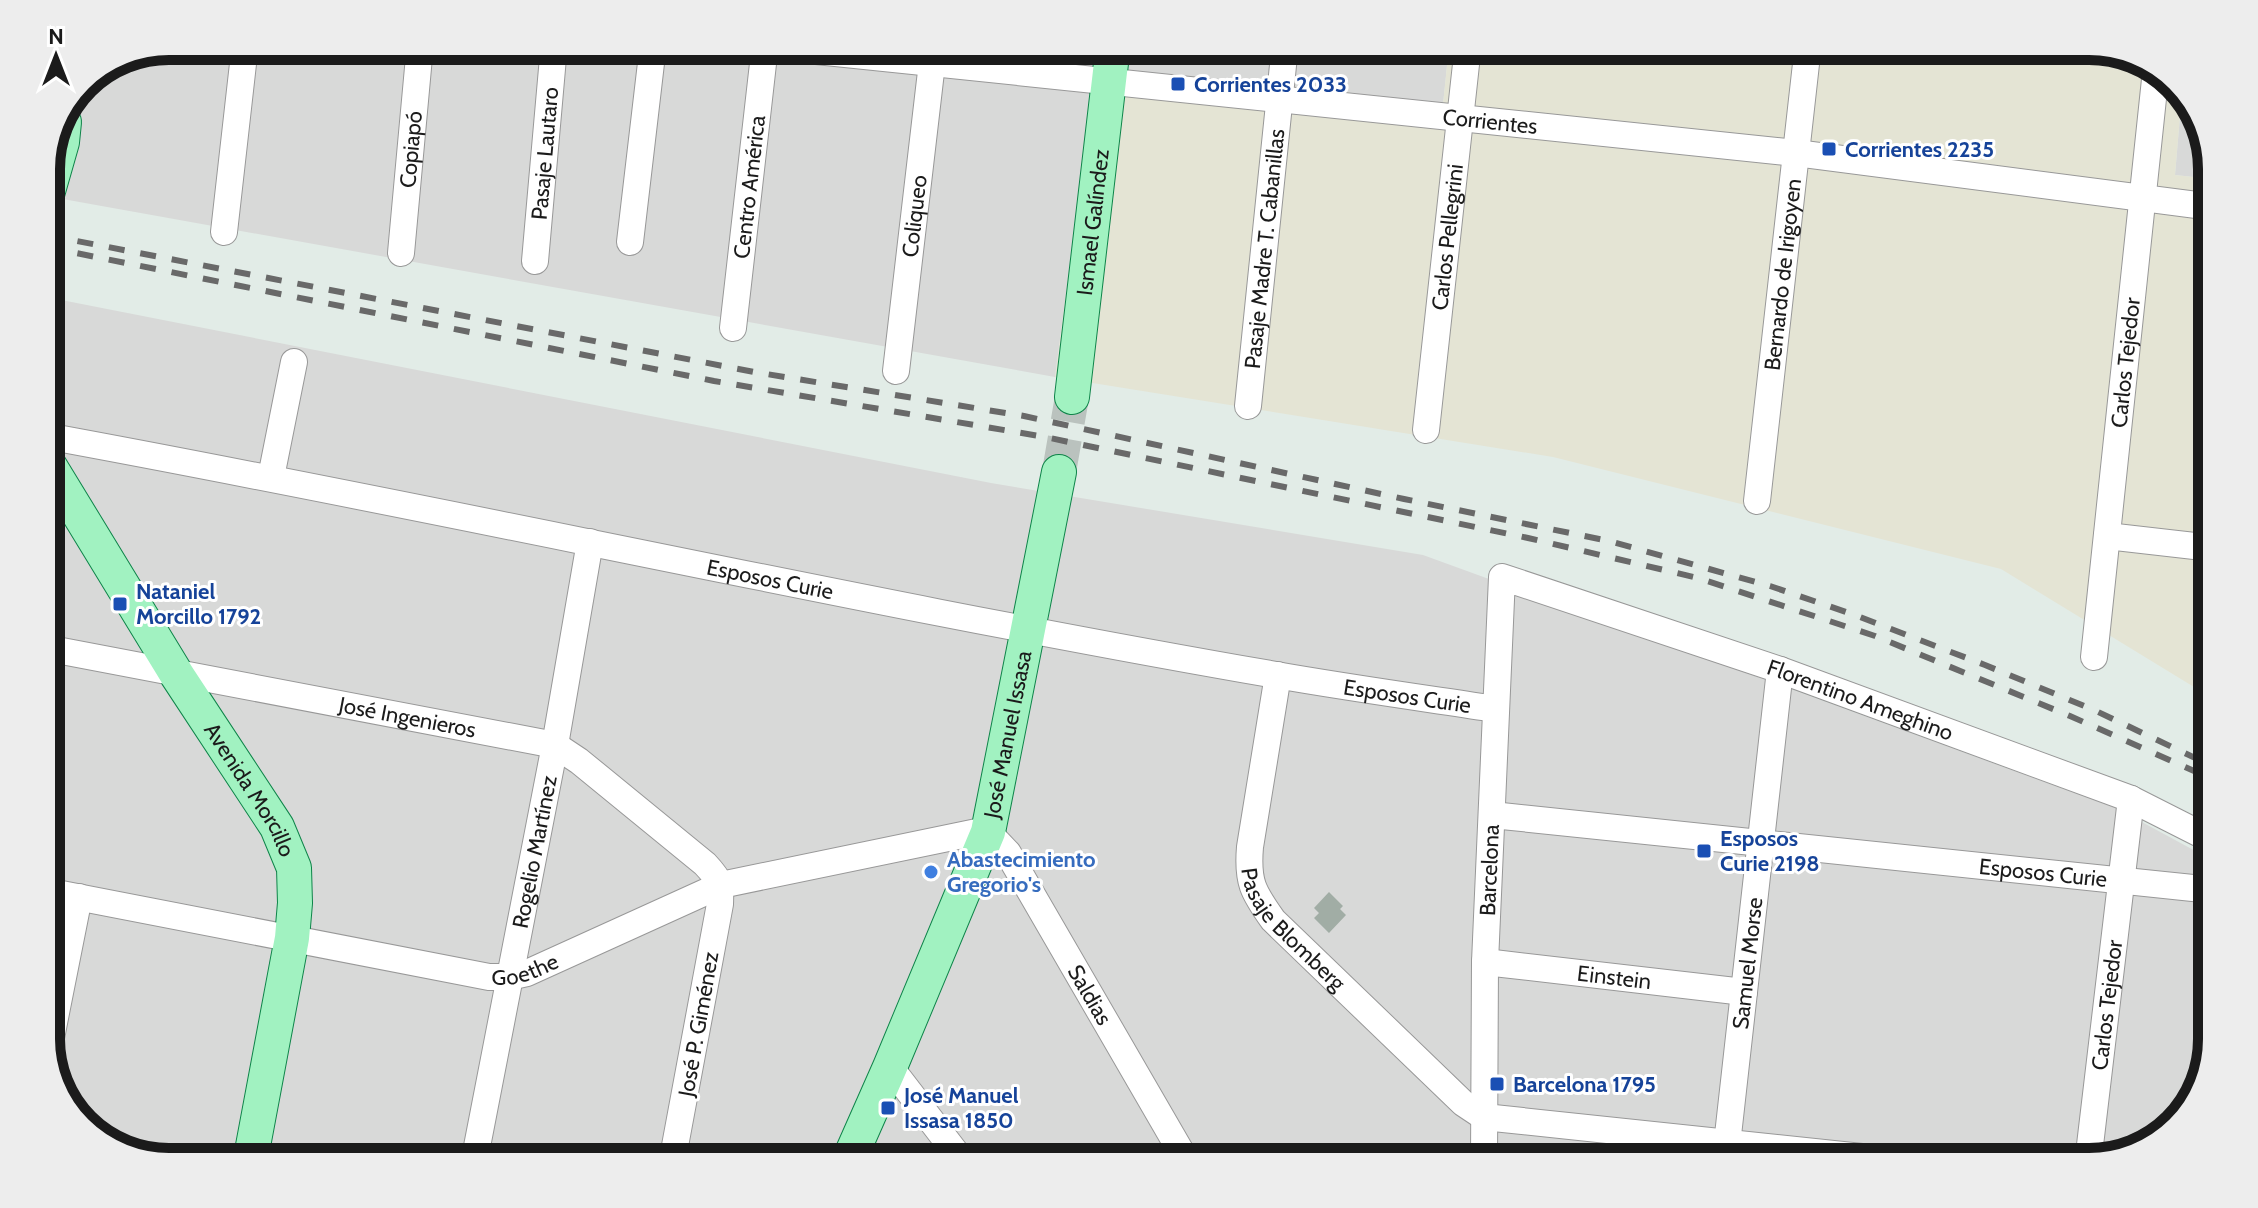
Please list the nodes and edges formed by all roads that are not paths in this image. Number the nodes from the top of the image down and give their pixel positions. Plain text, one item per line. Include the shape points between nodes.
1 (243, 60) edge
2 (419, 60) edge
3 (553, 60) edge
4 (651, 60) edge
5 (764, 60) edge
6 (903, 60) edge
7 (1111, 60) edge
8 (1284, 60) edge
9 (1466, 60) edge
10 (1806, 60) edge
11 (932, 63) junction
12 (1109, 81) junction
13 (2155, 82) edge
14 (1280, 99) junction
15 (1460, 118) junction
16 (1796, 153) junction
17 (2142, 198) junction
18 (2198, 205) edge
19 (224, 232) dead end
20 (630, 242) dead end
21 (401, 253) dead end
22 (535, 261) dead end
23 (733, 328) dead end
24 (294, 362) dead end
25 (896, 371) dead end
26 (1072, 397) tunnel mouth
27 (1248, 406) dead end
28 (1426, 430) dead end
29 (60, 439) edge
30 (1059, 472) tunnel mouth
31 (271, 477) junction
32 (60, 483) edge
33 (1757, 501) dead end
34 (2107, 536) junction
35 (590, 542) junction
36 (2198, 546) edge
37 (1502, 577) joint
38 (1029, 630) junction
39 (60, 651) edge
40 (2094, 657) dead end
41 (1780, 670) junction
42 (177, 675) junction
43 (1278, 675) junction
44 (1496, 709) junction
45 (555, 745) junction
46 (2131, 799) junction
47 (1492, 815) junction
48 (988, 832) junction
49 (2198, 833) edge
50 (1761, 843) junction
51 (2122, 880) junction
52 (721, 885) junction
53 (2198, 888) edge
54 (60, 894) edge
55 (79, 897) junction
56 (292, 938) junction
57 (1485, 962) junction
58 (509, 977) junction
59 (1744, 992) junction
60 (60, 993) edge
61 (890, 1067) junction
62 (1484, 1117) junction
63 (253, 1148) edge
64 (477, 1148) edge
65 (675, 1148) edge
66 (854, 1148) edge
67 (952, 1148) edge
68 (1179, 1148) edge
69 (1484, 1148) edge
70 (1698, 1148) edge
71 (1726, 1148) edge
72 (2090, 1148) edge

1 - 19 street
2 - 21 street, Copiapó
3 - 22 street, Pasaje Lautaro
4 - 20 street
5 - 23 street, Centro América
6 - 11 street, Corrientes
7 - 12 main road, Ismael Galíndez
8 - 14 street, Pasaje Madre T. Cabanillas
9 - 15 street, Carlos Pellegrini
10 - 16 street, Bernardo de Irigoyen
11 - 12 street, Corrientes
11 - 25 street, Coliqueo
12 - 14 street, Corrientes
12 - 26 main road, Ismael Galíndez
13 - 17 street, Carlos Tejedor
14 - 15 street, Corrientes
14 - 27 street, Pasaje Madre T. Cabanillas
15 - 16 street, Corrientes
15 - 28 street, Carlos Pellegrini
16 - 17 street, Corrientes
16 - 33 street, Bernardo de Irigoyen
17 - 18 street, Corrientes
17 - 34 street, Carlos Tejedor
24 - 31 street
29 - 31 street, Esposos Curie
30 - 38 main road, José Manuel Issasa
31 - 35 street, Esposos Curie
32 - 42 main road, Avenida Morcillo
34 - 36 street
34 - 40 street, Carlos Tejedor
35 - 38 street, Esposos Curie
35 - 45 street, Rogelio Martínez
37 - 41 street, Florentino Ameghino
37 - 44 street, Barcelona
38 - 43 street, Esposos Curie
38 - 48 main road, José Manuel Issasa
39 - 42 street, José Ingenieros
41 - 46 street, Florentino Ameghino
41 - 50 street, Samuel Morse
42 - 45 street, José Ingenieros
42 - 56 main road, Avenida Morcillo via 286,845 294,868
43 - 44 street, Esposos Curie
43 - 62 street, Pasaje Blomberg via 1250,847 1250,883 1273,920 1463,1103
44 - 47 street, Barcelona
45 - 52 street, José Ingenieros via 705,864
45 - 58 street, Rogelio Martínez
46 - 49 street, Florentino Ameghino
46 - 51 street, Carlos Tejedor
47 - 50 street, Esposos Curie
47 - 57 street, Barcelona
48 - 52 street, Goethe
48 - 61 main road, José Manuel Issasa
48 - 68 street, Saldias via 1008,853
50 - 51 street, Esposos Curie
50 - 59 street, Samuel Morse
51 - 53 street, Esposos Curie
51 - 72 street, Carlos Tejedor
52 - 58 street, Goethe
52 - 65 street, José P. Giménez
54 - 55 street, Goethe
55 - 56 street, Goethe
55 - 60 street
56 - 58 street, Goethe
56 - 63 main road, Avenida Morcillo
57 - 59 street, Einstein
57 - 62 street, Barcelona
58 - 64 street, Rogelio Martínez
59 - 71 street, Samuel Morse
61 - 66 main road, José Manuel Issasa
61 - 67 street
62 - 69 street, Barcelona
62 - 70 street

